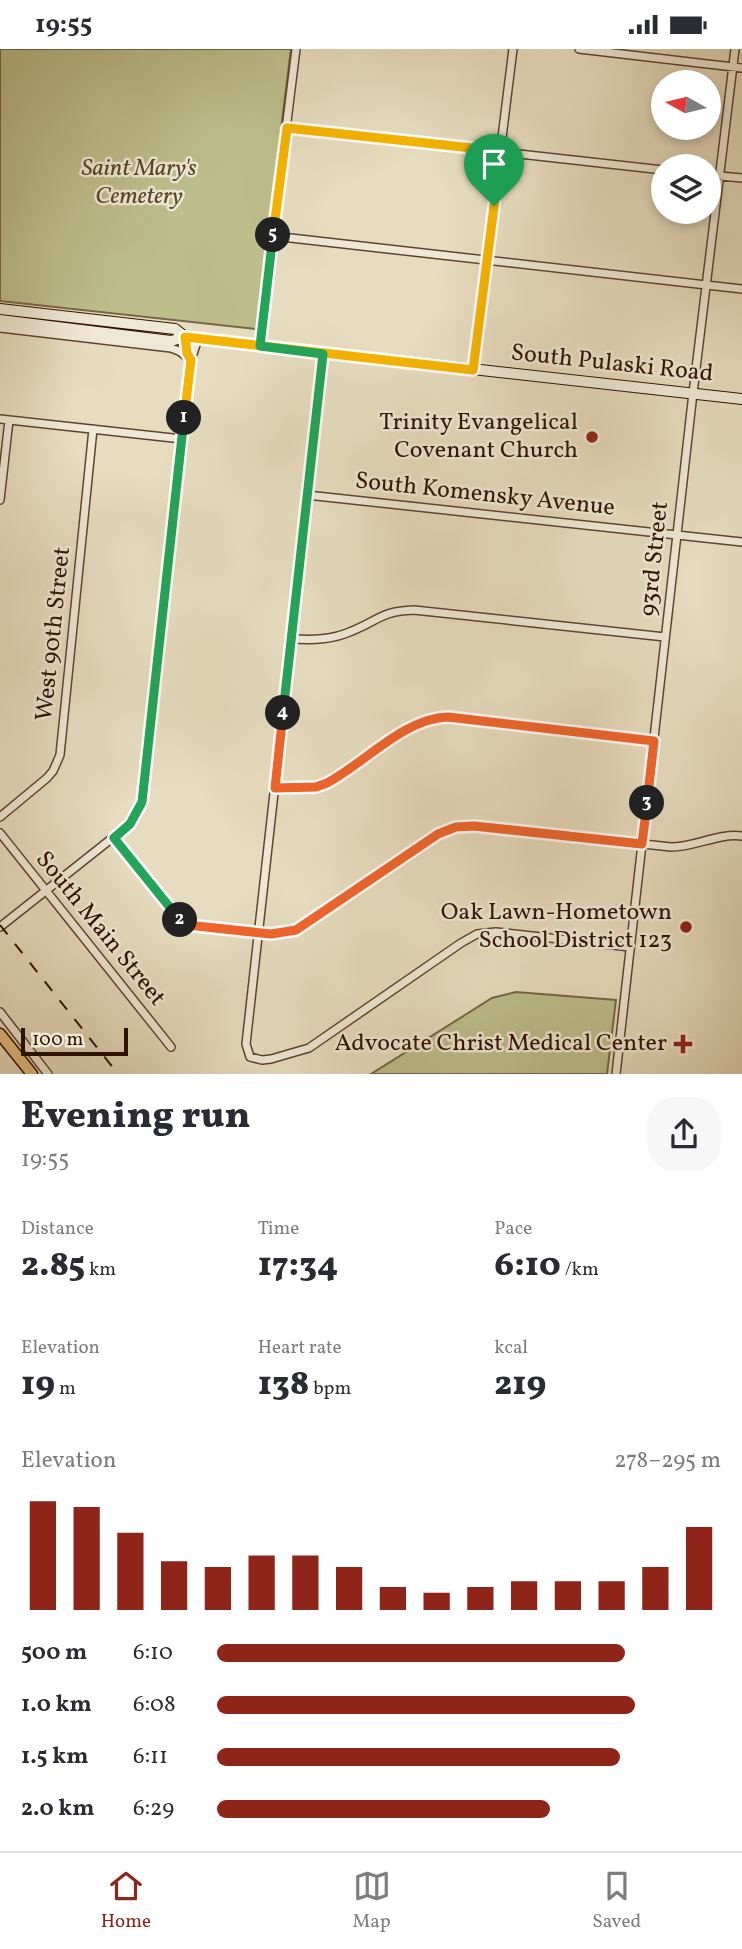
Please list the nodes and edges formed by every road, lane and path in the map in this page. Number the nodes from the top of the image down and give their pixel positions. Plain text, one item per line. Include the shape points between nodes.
1 (296, 49) edge
2 (513, 49) edge
3 (579, 49) edge
4 (735, 49) edge
5 (733, 67) junction
6 (742, 68) edge
7 (287, 128) junction
8 (500, 151) junction
9 (721, 160) edge
10 (651, 169) edge
11 (721, 176) edge
12 (742, 179) edge
13 (713, 224) edge
14 (273, 236) junction
15 (487, 260) junction
16 (706, 285) junction
17 (742, 289) edge
18 (0, 309) edge
19 (0, 320) edge
20 (0, 328) edge
21 (185, 337) junction
22 (198, 339) junction
23 (260, 346) junction
24 (323, 354) junction
25 (191, 360) junction
26 (473, 370) junction
27 (693, 393) junction
28 (742, 399) edge
29 (4, 419) edge
30 (93, 429) junction
31 (181, 439) junction
32 (307, 495) junction
33 (0, 501) edge
34 (677, 535) junction
35 (742, 542) edge
36 (665, 637) junction
37 (292, 639) junction
38 (654, 741) junction
39 (275, 788) junction
40 (0, 817) edge
41 (0, 834) edge
42 (742, 836) edge
43 (114, 838) junction
44 (642, 844) junction
45 (46, 892) junction
46 (3, 925) edge
47 (258, 933) junction
48 (631, 947) junction
49 (0, 1012) edge
50 (0, 1034) edge
51 (171, 1047) dead end
52 (32, 1074) edge
53 (48, 1074) edge
54 (616, 1074) edge

1 - 7 street
2 - 8 street
3 - 5 street
4 - 5 street, 93rd Street
5 - 6 street
5 - 9 street, 93rd Street
7 - 8 street
7 - 14 street
8 - 10 street
8 - 15 street
11 - 12 street
13 - 16 street, 93rd Street
14 - 15 street
14 - 23 street
15 - 16 street
15 - 26 street
16 - 17 street
16 - 27 street, 93rd Street
18 - 21 main road, South Pulaski Road via 175,329
19 - 21 main road, South Pulaski Road via 171,341
20 - 25 street via 171,348
21 - 22 main road, South Pulaski Road
21 - 25 street
22 - 23 main road, South Pulaski Road
22 - 25 street
23 - 24 main road, South Pulaski Road
24 - 26 main road, South Pulaski Road
24 - 32 street
25 - 31 street
26 - 27 main road, South Pulaski Road
27 - 28 main road, South Pulaski Road
27 - 34 street, 93rd Street
29 - 30 street
29 - 33 street
30 - 31 street
30 - 40 street, West 90th Street via 60,755 47,778
31 - 43 street via 142,802 130,824
32 - 34 street, South Komensky Avenue
32 - 37 street
34 - 35 street, South Komensky Avenue
34 - 36 street, 93rd Street
36 - 37 street via 397,610 336,637
36 - 38 street, 93rd Street
37 - 39 street
38 - 39 street via 438,717 413,726 327,783
38 - 44 street, 93rd Street
39 - 47 street
41 - 45 street, South Main Street
42 - 44 street via 685,846
43 - 45 street
43 - 47 street via 184,924
44 - 47 street via 456,827 430,839 304,925 279,934
44 - 48 street, 93rd Street
45 - 46 street
45 - 51 street, South Main Street
47 - 48 street via 246,1044 250,1057 262,1060 309,1048 477,934 496,932
48 - 54 street, 93rd Street
49 - 53 street
50 - 52 main road

